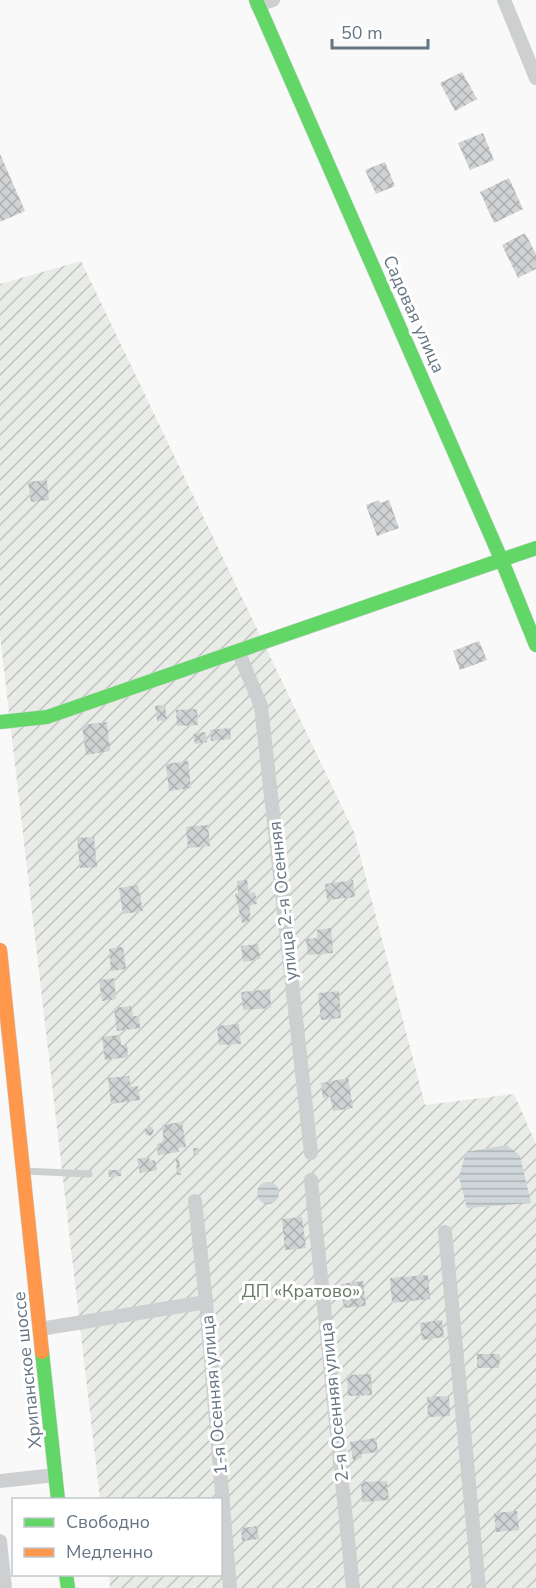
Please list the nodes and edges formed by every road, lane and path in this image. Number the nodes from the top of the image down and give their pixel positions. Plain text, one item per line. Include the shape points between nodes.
1 (273, 0) edge
2 (504, 0) edge
3 (257, 3) edge
4 (536, 78) edge
5 (536, 548) edge
6 (502, 561) junction
7 (536, 645) edge
8 (239, 653) junction
9 (0, 722) edge
10 (0, 950) edge
11 (311, 1153) dead end
12 (24, 1171) junction
13 (88, 1174) dead end
14 (311, 1180) dead end
15 (195, 1201) dead end
16 (445, 1232) dead end
17 (206, 1302) junction
18 (40, 1329) junction
19 (56, 1475) junction
20 (0, 1481) edge
21 (58, 1498) edge
22 (0, 1541) edge
23 (1, 1564) edge
24 (5, 1588) edge
25 (230, 1588) edge
26 (353, 1588) edge
27 (480, 1588) edge

1 - 3 street
2 - 4 street
3 - 6 street, Садовая улица
5 - 6 street
6 - 7 street, Садовая улица
6 - 8 street
8 - 9 street via 47,717
8 - 11 street, улица 2-я Осенняя via 261,706
10 - 12 street, Хрипанское шоссе
12 - 13 lane
12 - 18 street, Хрипанское шоссе
14 - 26 street, 2-я Осенняя улица
15 - 17 street, 1-я Осенняя улица
16 - 27 street
17 - 18 street
17 - 25 street, 1-я Осенняя улица
18 - 19 street, Хрипанское шоссе
19 - 20 street
19 - 21 street, Хрипанское шоссе
22 - 23 street
23 - 24 street

